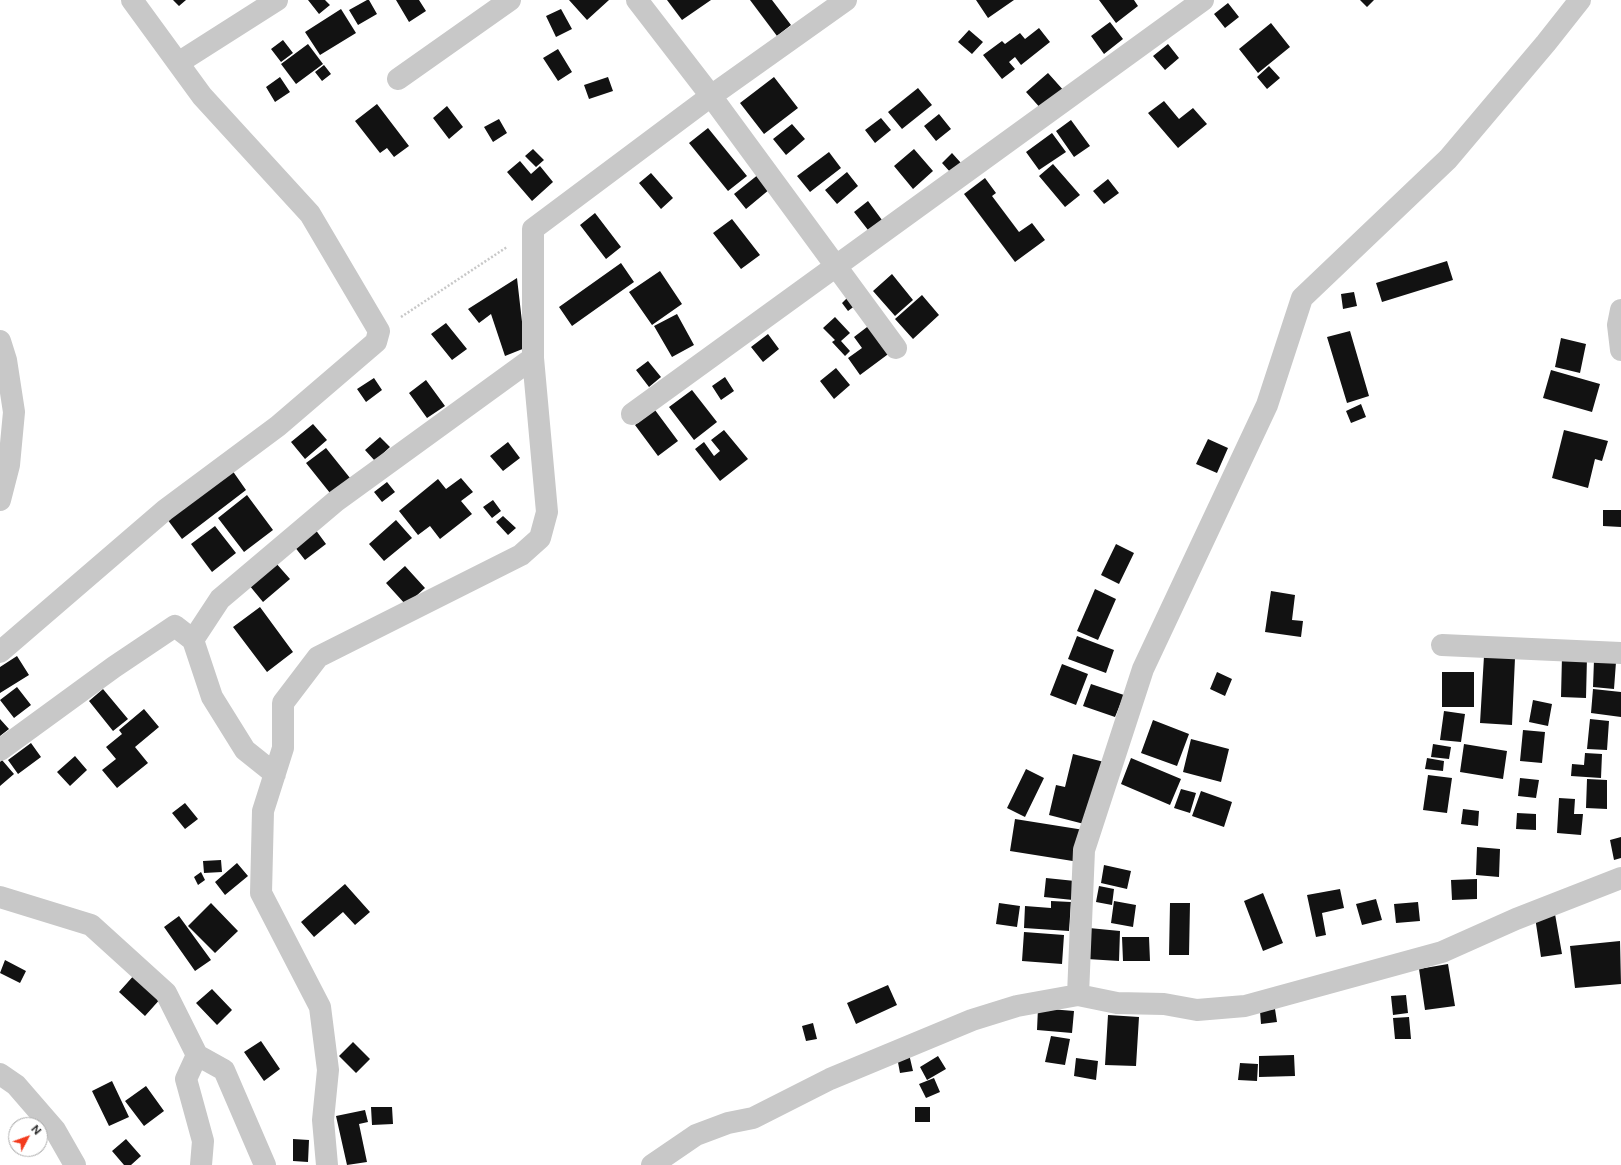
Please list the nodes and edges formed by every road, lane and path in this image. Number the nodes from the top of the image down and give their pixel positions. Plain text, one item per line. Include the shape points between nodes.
1 (132, 0) edge
2 (277, 0) edge
3 (510, 0) edge
4 (637, 0) edge
5 (846, 0) edge
6 (1203, 0) edge
7 (1580, 0) edge
8 (178, 63) junction
9 (398, 80) dead end
10 (711, 96) junction
11 (533, 229) junction
12 (836, 267) junction
13 (1621, 310) edge
14 (379, 331) junction
15 (0, 341) edge
16 (896, 348) dead end
17 (1621, 350) edge
18 (533, 358) junction
19 (632, 414) dead end
20 (0, 500) edge
21 (193, 640) junction
22 (1442, 645) dead end
23 (0, 652) edge
24 (1621, 653) edge
25 (0, 750) edge
26 (275, 774) junction
27 (1621, 878) edge
28 (0, 897) edge
29 (1078, 995) junction
30 (197, 1055) junction
31 (0, 1074) edge
32 (75, 1165) edge
33 (201, 1165) edge
34 (265, 1165) edge
35 (327, 1165) edge
36 (652, 1165) edge

1 - 8 street
2 - 8 street
3 - 9 street
4 - 10 street
5 - 10 street
6 - 12 street
7 - 29 street via 1448,158 1302,298 1267,405 1143,669 1084,850
8 - 14 street via 202,96 310,214
10 - 11 street
10 - 12 street
11 - 14 path
11 - 18 street
12 - 16 street
12 - 19 street
13 - 17 street via 1618,325
14 - 23 street via 376,342 278,426 165,510
15 - 20 street via 6,360 14,412 9,464
18 - 21 street via 336,501 220,599
18 - 26 street via 547,512 540,538 521,555 318,657 283,703 283,748
21 - 25 street via 175,626
21 - 26 street via 212,696 220,710 245,750
22 - 24 street
26 - 35 street via 263,811 261,893 320,1007 328,1070 323,1120
27 - 29 street via 1516,919 1442,952 1245,1006 1197,1010 1164,1004 1117,1003
28 - 30 street via 91,924 166,993
29 - 36 street via 1017,1006 972,1020 830,1079 753,1118 728,1123 696,1135
30 - 33 street via 186,1079 202,1141
30 - 34 street via 224,1070
31 - 32 street via 16,1085 55,1130

